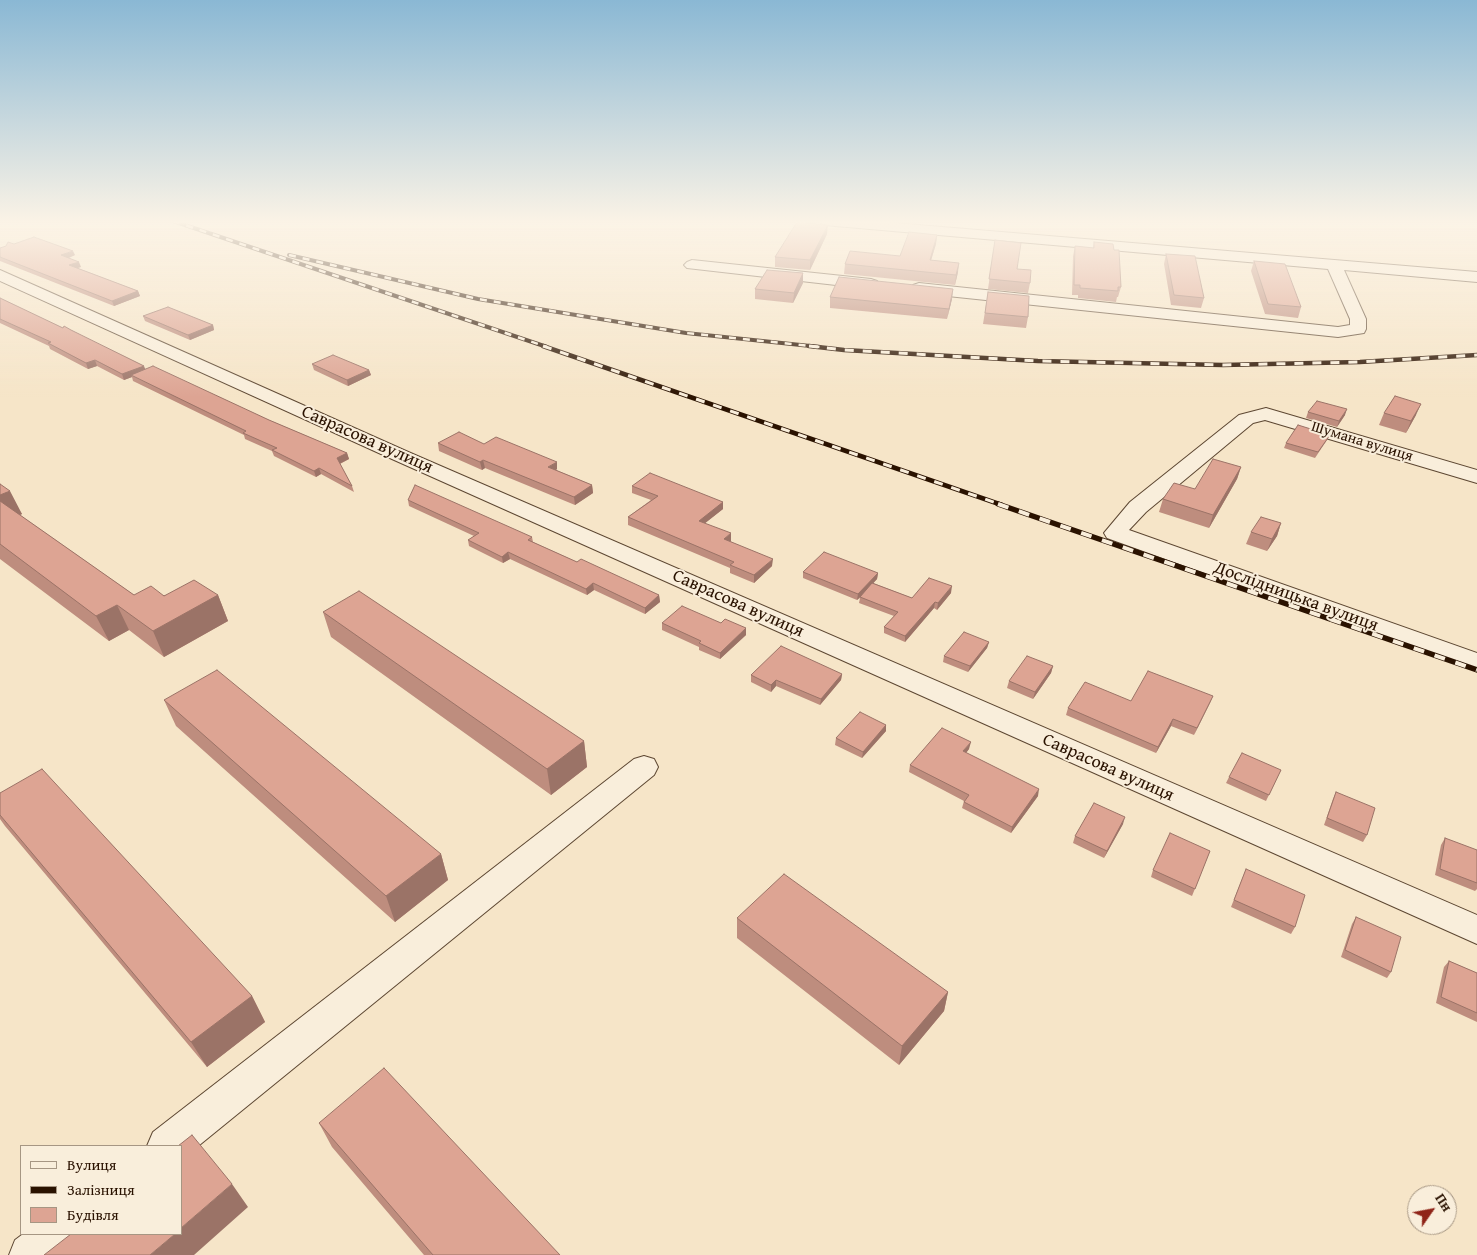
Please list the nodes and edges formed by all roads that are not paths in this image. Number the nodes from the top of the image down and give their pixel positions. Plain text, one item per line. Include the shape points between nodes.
1 (10, 280) edge
2 (834, 280) edge
3 (1340, 280) edge
4 (1477, 477) edge
5 (1115, 533) joint
6 (1477, 662) edge
7 (644, 767) dead end
8 (1477, 930) edge
9 (168, 1145) edge
10 (56, 1235) edge
11 (30, 1255) edge

1 - 8 street, Саврасова вулиця via 408,459
2 - 3 street via 1338,332 1358,329 1358,320
4 - 5 street, Шумана вулиця via 1266,414 1246,419 1138,507
5 - 6 street, Дослідницька вулиця
7 - 9 street
10 - 11 street

